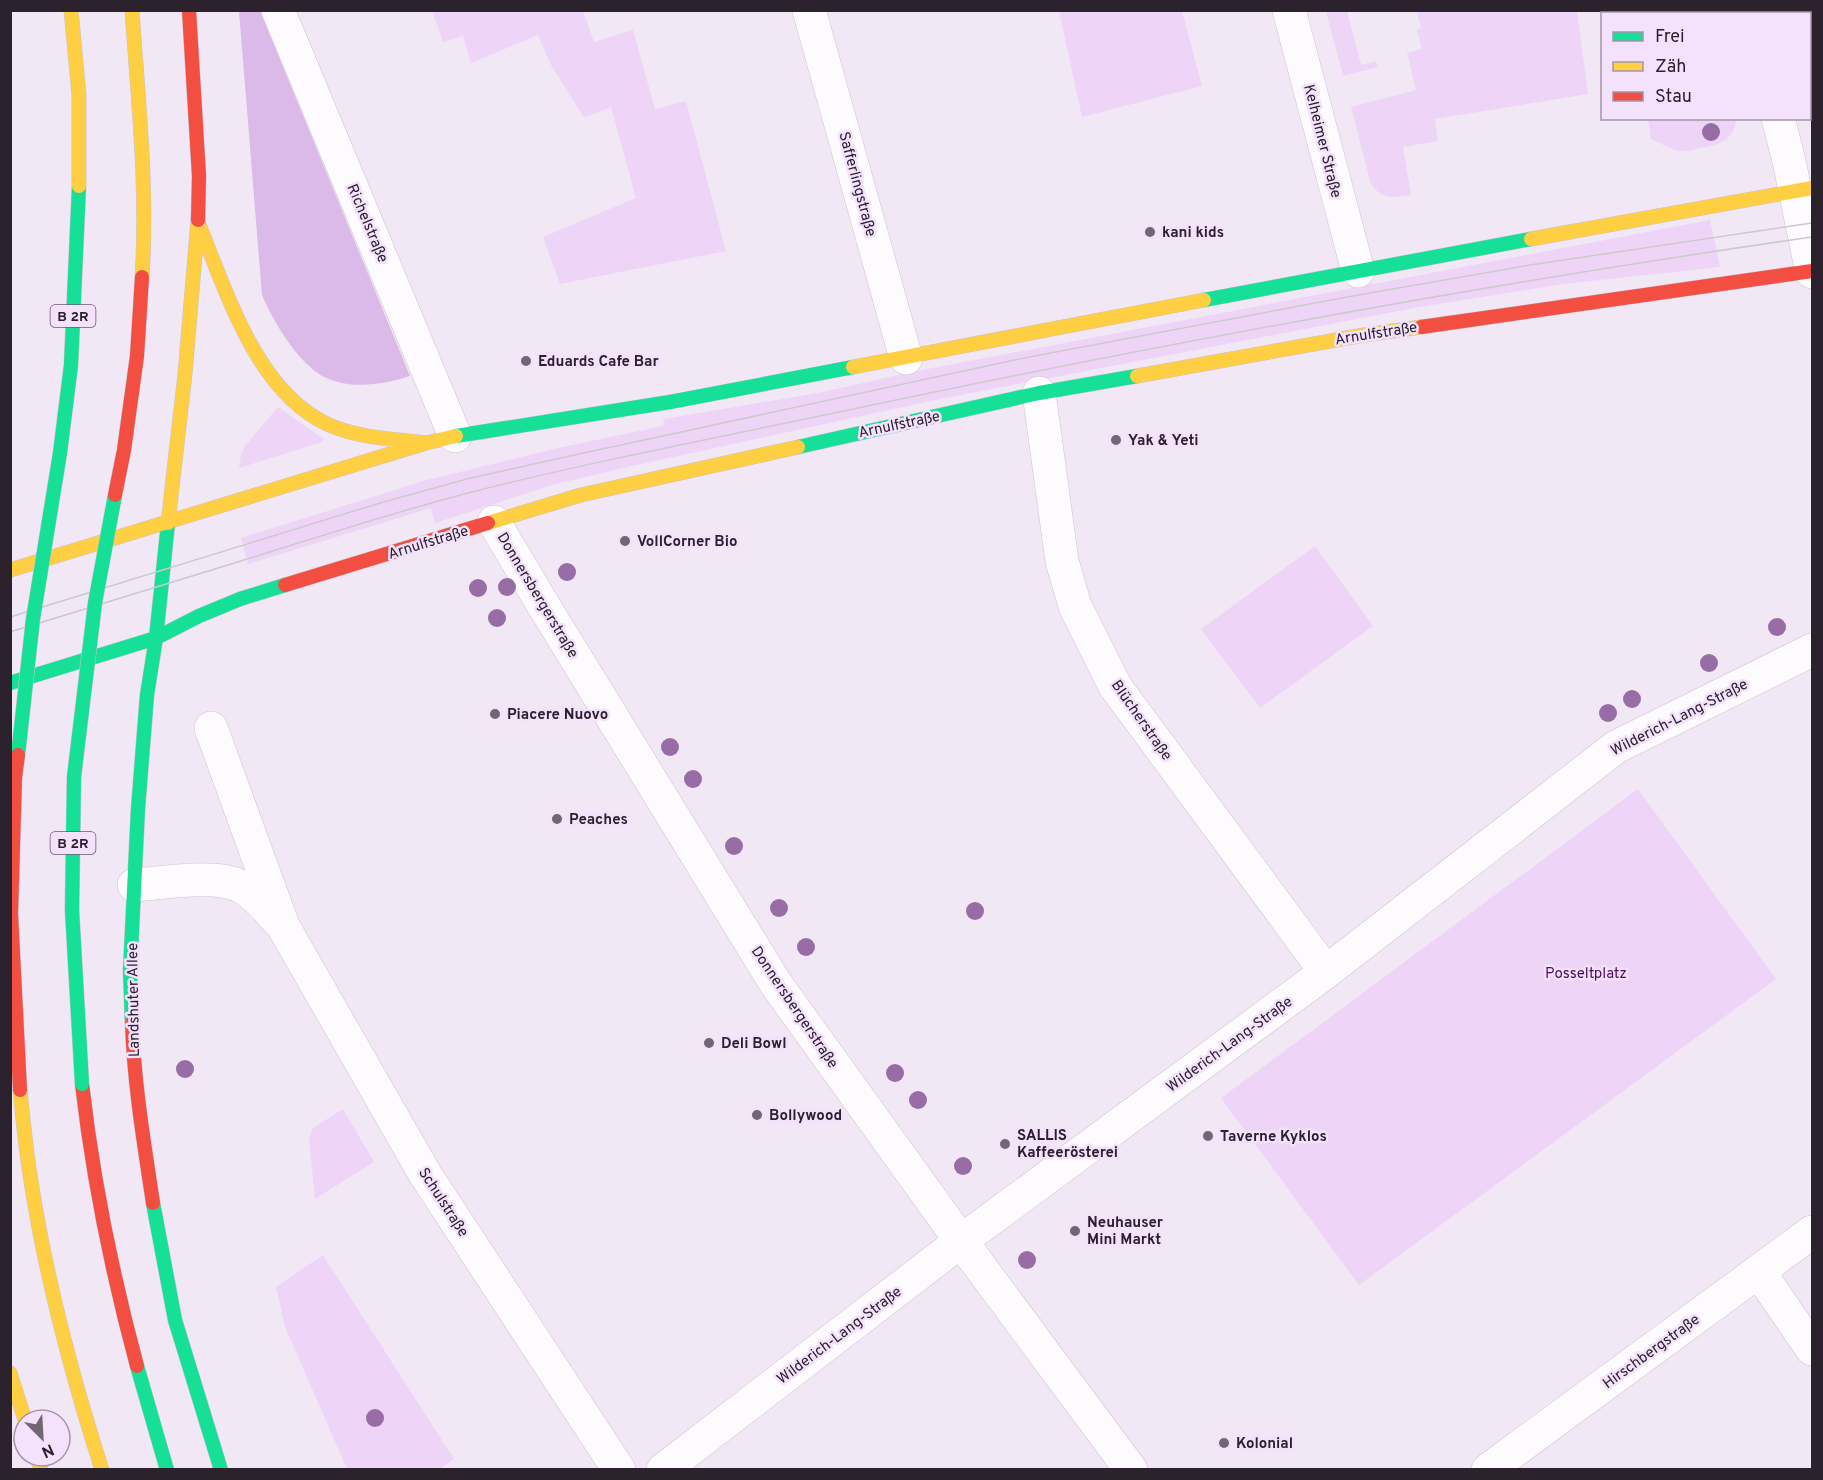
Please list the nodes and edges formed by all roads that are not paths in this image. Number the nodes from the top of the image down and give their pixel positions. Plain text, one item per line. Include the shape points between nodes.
1 (71, 10) edge
2 (132, 10) edge
3 (189, 10) edge
4 (278, 10) edge
5 (809, 10) edge
6 (1289, 10) edge
7 (1779, 120) edge
8 (1804, 189) edge
9 (198, 222) junction
10 (1358, 271) junction
11 (1812, 271) edge
12 (906, 358) junction
13 (1039, 393) junction
14 (441, 439) junction
15 (494, 522) junction
16 (168, 523) junction
17 (10, 570) edge
18 (156, 638) junction
19 (1812, 650) edge
20 (10, 683) edge
21 (211, 728) dead end
22 (134, 885) junction
23 (283, 926) junction
24 (1326, 972) junction
25 (1812, 1232) edge
26 (961, 1241) junction
27 (1758, 1272) junction
28 (1812, 1349) edge
29 (10, 1373) edge
30 (21, 1408) edge
31 (102, 1470) edge
32 (168, 1470) edge
33 (221, 1470) edge
34 (619, 1470) edge
35 (663, 1470) edge
36 (1131, 1470) edge
37 (1488, 1470) edge

1 - 31 main road, B 2R, bridge via 80,162 70,365 33,619 15,777 11,914 20,1090 33,1194 56,1309
2 - 32 main road, B 2R, bridge via 144,245 137,356 96,603 74,777 72,910 82,1084 95,1186 118,1299
3 - 9 main road, Landshuter Allee
4 - 14 street, Richelstraße
5 - 12 street, Safferlingstraße
6 - 10 street, Kelheimer Straße
7 - 8 street
8 - 10 main road
8 - 11 street
9 - 14 main road via 260,361 294,402 326,423 353,433
9 - 16 main road, Landshuter Allee
10 - 12 main road
11 - 13 main road, Arnulfstraße via 1364,335
12 - 14 main road
13 - 15 main road, Arnulfstraße via 599,490
13 - 24 street, Blücherstraße via 1062,561 1075,606 1096,649 1116,686
14 - 16 main road
15 - 18 main road, Arnulfstraße via 240,599
15 - 26 street, Donnersbergerstraße via 776,984
16 - 17 main road
16 - 18 main road, Landshuter Allee
18 - 20 main road, Arnulfstraße
18 - 22 main road, Landshuter Allee via 147,695
19 - 24 street, Wilderich-Lang-Straße via 1616,747
21 - 23 street, Schulstraße
22 - 23 street, Schulstraße via 216,880 242,887
22 - 33 main road, Landshuter Allee via 130,971 133,1051 159,1246 175,1320
23 - 34 street, Schulstraße via 424,1174
24 - 26 street, Wilderich-Lang-Straße
25 - 27 street, Hirschbergstraße
26 - 35 street, Wilderich-Lang-Straße
26 - 36 street, Donnersbergerstraße
27 - 28 street
27 - 37 street, Hirschbergstraße
29 - 30 main road

